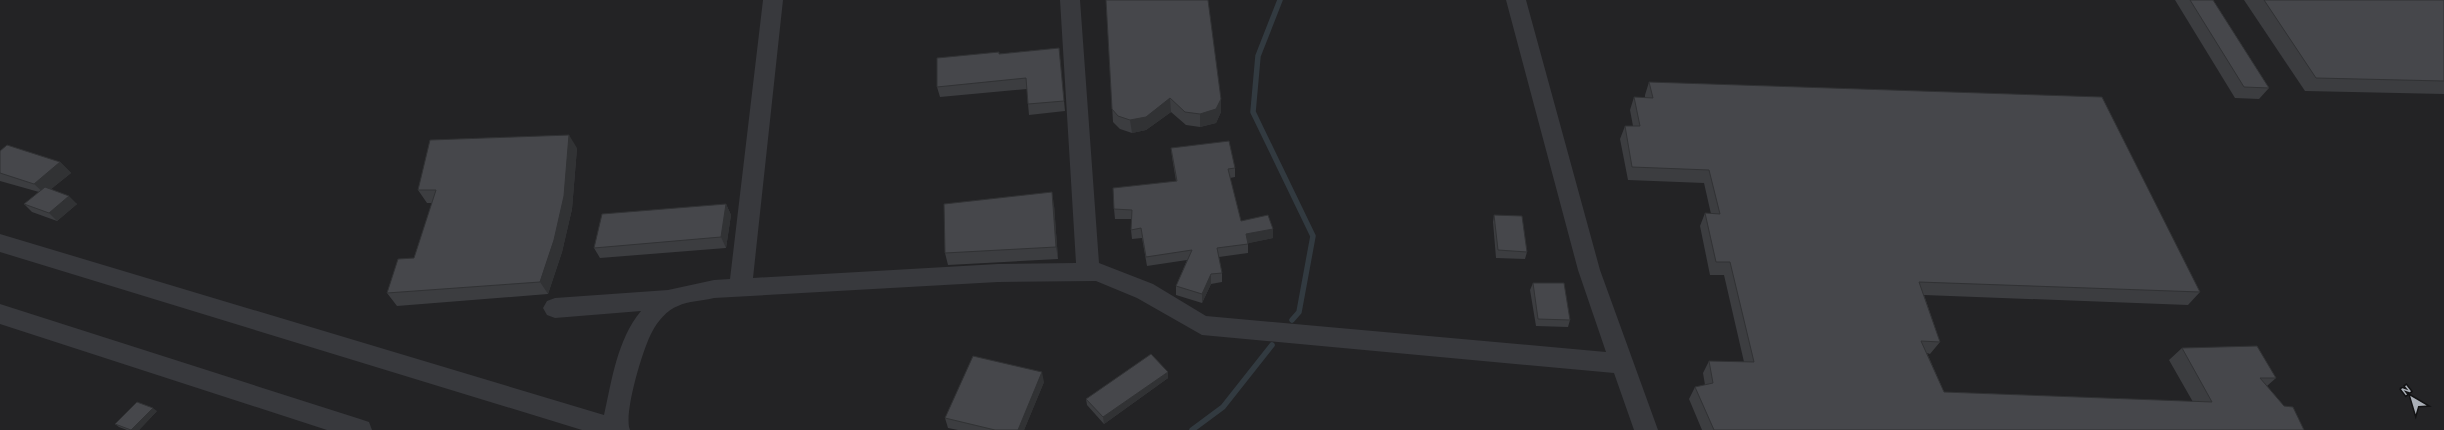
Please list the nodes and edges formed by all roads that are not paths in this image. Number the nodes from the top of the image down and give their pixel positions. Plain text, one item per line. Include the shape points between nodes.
1 (773, 0) edge
2 (1070, 0) edge
3 (1516, 0) edge
4 (0, 243) edge
5 (1088, 272) junction
6 (740, 288) junction
7 (669, 299) junction
8 (555, 308) dead end
9 (0, 314) edge
10 (1624, 364) junction
11 (616, 429) edge
12 (360, 430) edge
13 (1646, 430) edge

1 - 6 street
2 - 5 street
3 - 10 street via 1589,270
4 - 11 street
5 - 6 street via 998,273
5 - 10 street via 1097,272 1145,291 1202,325
6 - 7 street via 714,289
7 - 8 street
7 - 11 street via 643,324 631,351
9 - 12 street
10 - 13 street

